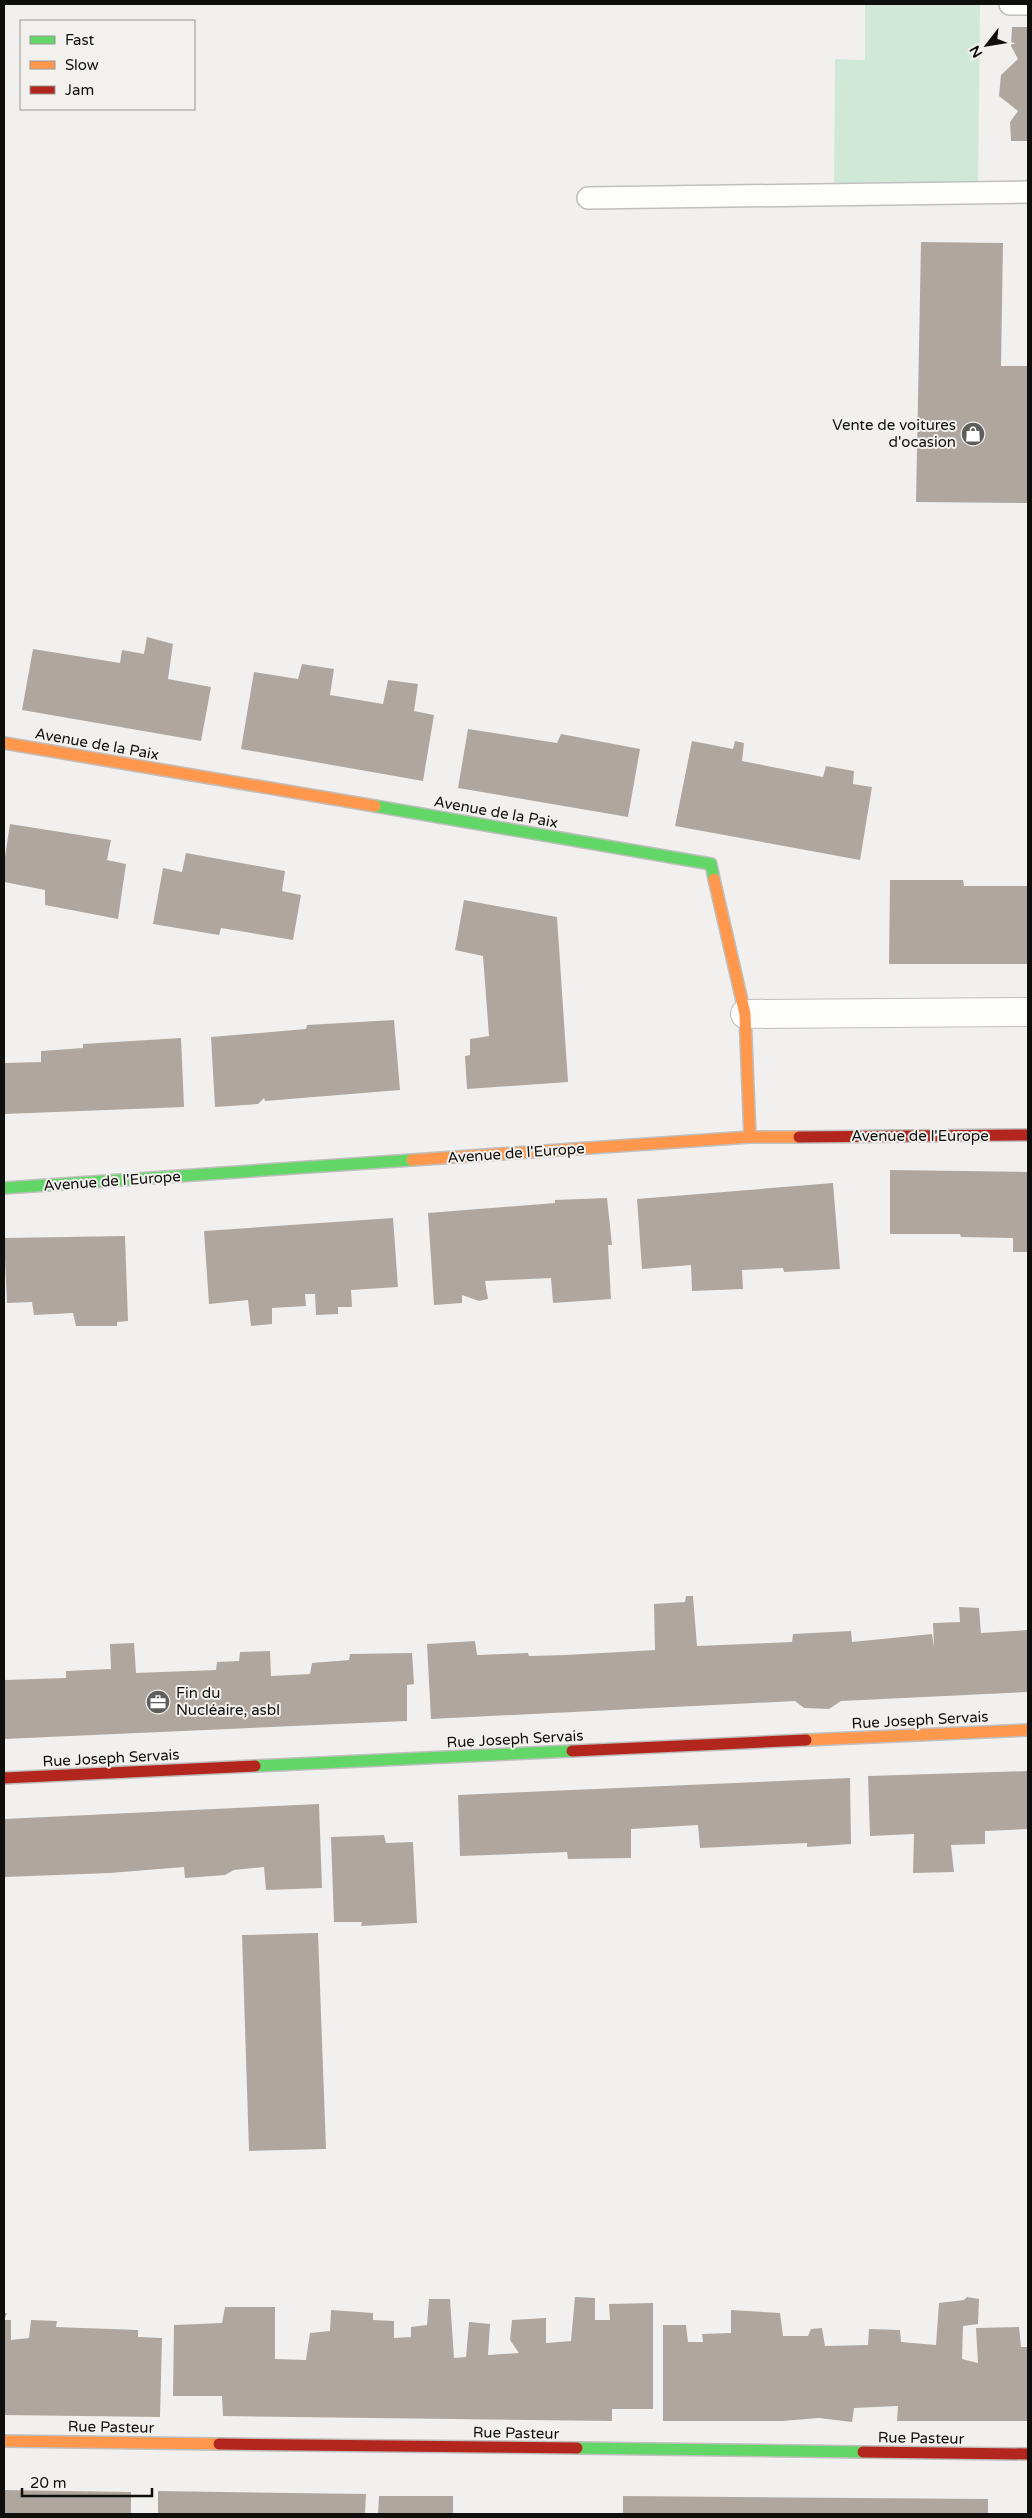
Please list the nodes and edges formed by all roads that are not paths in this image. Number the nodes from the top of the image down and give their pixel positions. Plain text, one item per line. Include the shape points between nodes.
1 (1010, 4) edge
2 (1028, 4) edge
3 (1028, 192) edge
4 (588, 198) dead end
5 (4, 743) edge
6 (1028, 1012) edge
7 (745, 1014) junction
8 (1028, 1135) edge
9 (750, 1137) junction
10 (4, 1188) edge
11 (1028, 1730) edge
12 (4, 1778) edge
13 (4, 2441) edge
14 (1028, 2454) edge

1 - 2 lane
3 - 4 lane
5 - 7 street, Avenue de la Paix via 711,864
6 - 7 street
7 - 9 street, Avenue de la Paix
8 - 9 street, Avenue de l'Europe
9 - 10 street, Avenue de l'Europe
11 - 12 street, Rue Joseph Servais
13 - 14 street, Rue Pasteur

